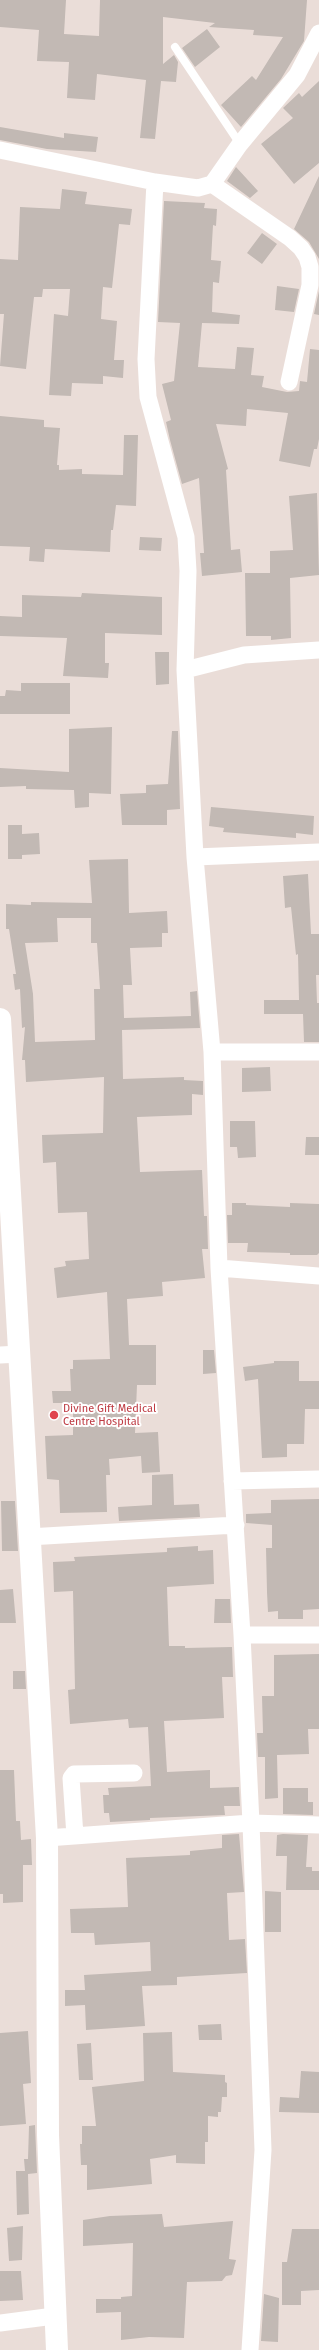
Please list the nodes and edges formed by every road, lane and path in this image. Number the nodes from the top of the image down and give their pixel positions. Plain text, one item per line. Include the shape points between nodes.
1 (319, 33) edge
2 (175, 48) dead end
3 (240, 144) junction
4 (0, 150) edge
5 (155, 182) junction
6 (212, 184) junction
7 (289, 382) dead end
8 (319, 650) edge
9 (185, 670) junction
10 (319, 852) edge
11 (195, 857) junction
12 (0, 1019) edge
13 (212, 1052) junction
14 (319, 1052) edge
15 (219, 1268) junction
16 (319, 1276) edge
17 (10, 1355) edge
18 (319, 1479) edge
19 (232, 1481) junction
20 (236, 1525) junction
21 (28, 1537) junction
22 (242, 1635) junction
23 (319, 1635) edge
24 (134, 1773) dead end
25 (251, 1823) junction
26 (319, 1825) edge
27 (74, 1836) junction
28 (47, 1838) junction
29 (54, 2316) junction
30 (0, 2322) edge
31 (57, 2350) edge
32 (250, 2350) edge

1 - 3 street via 297,75
2 - 3 lane
3 - 6 street
4 - 5 street
5 - 6 street via 198,188
5 - 9 street via 146,360 148,397 186,538 188,571
6 - 7 street via 302,248 310,267 310,285
8 - 9 street via 244,654
9 - 11 street
10 - 11 street
11 - 13 street
12 - 17 street
13 - 14 street
13 - 15 street
15 - 16 street
15 - 19 street
17 - 21 street
18 - 19 street
19 - 20 street
20 - 21 street
20 - 22 street
21 - 28 street
22 - 23 street
22 - 25 street
24 - 27 street via 74,1774 71,1778
25 - 26 street
25 - 27 street
25 - 32 street via 263,2150
27 - 28 street
28 - 29 street via 48,2135
29 - 30 street
29 - 31 street

